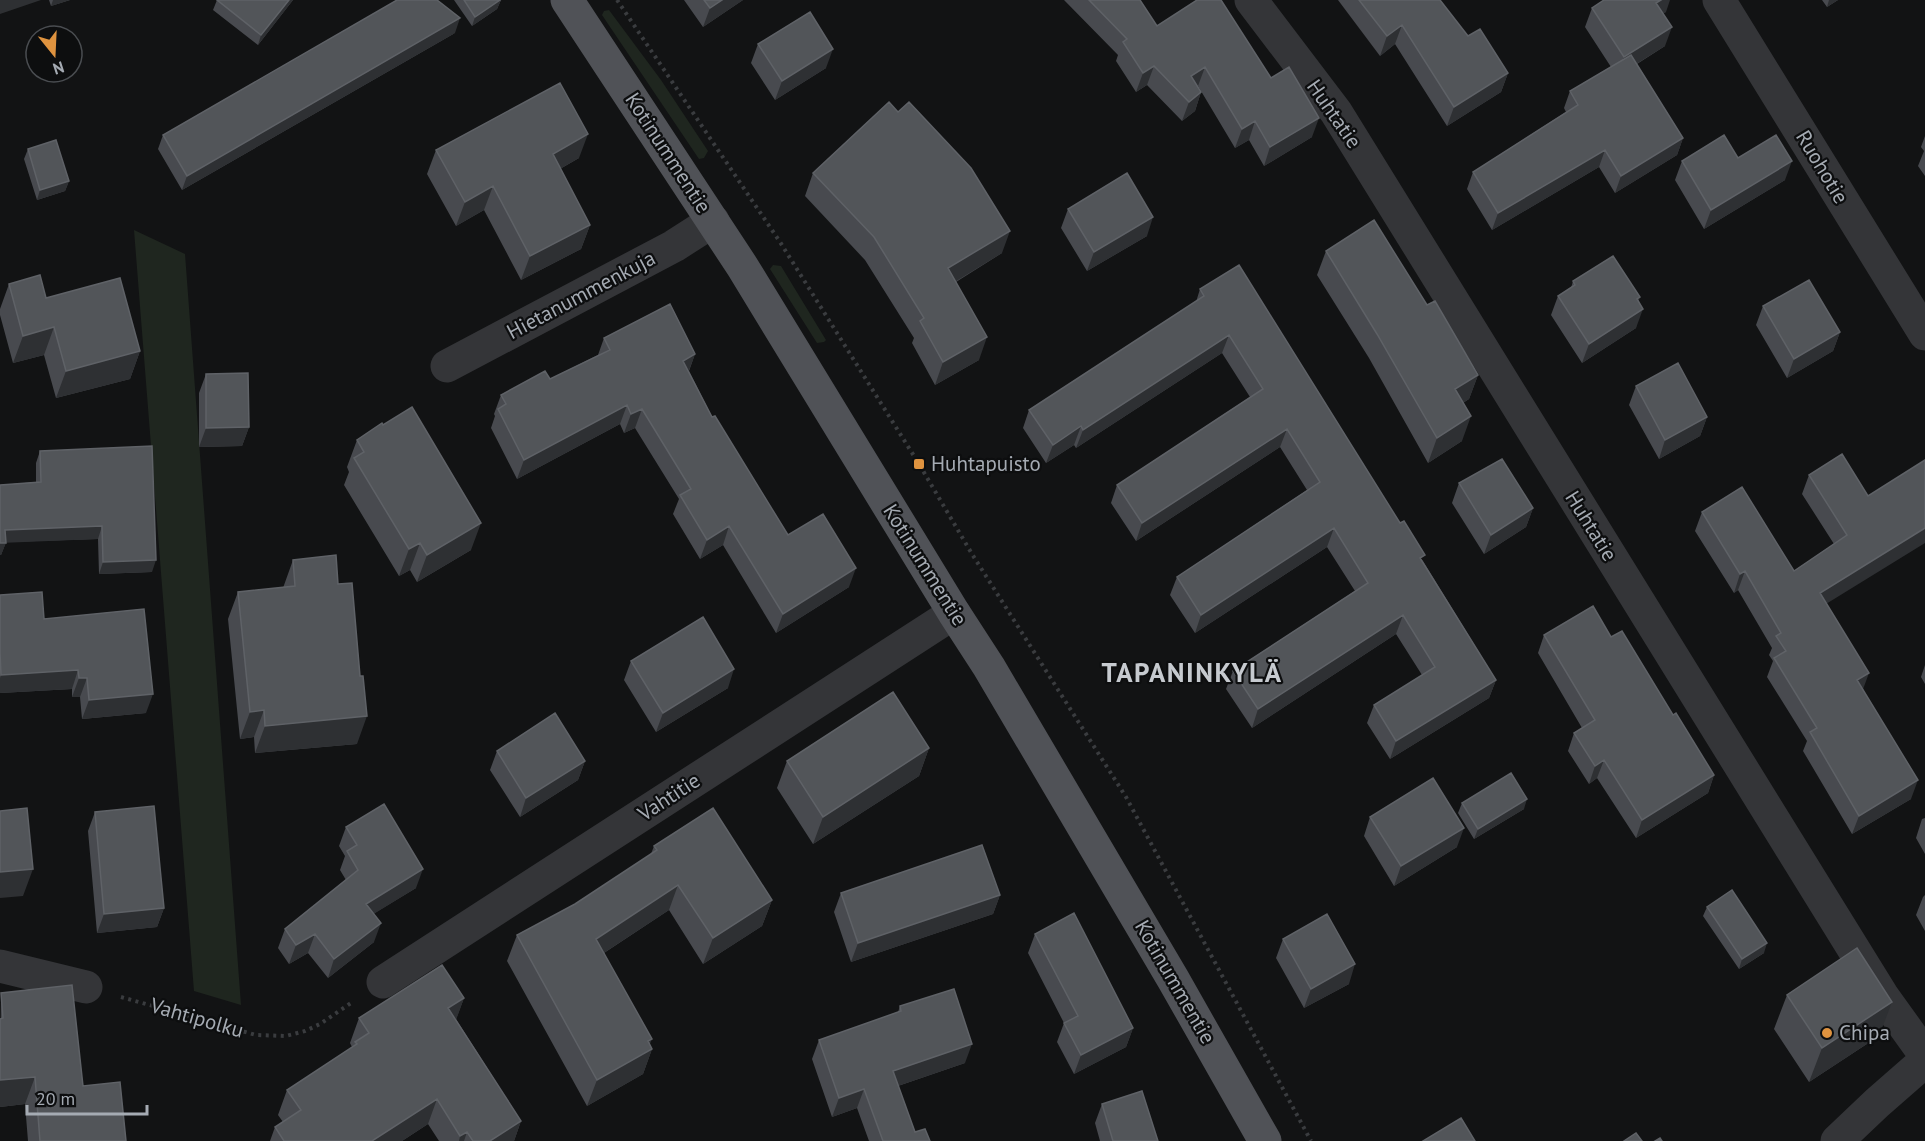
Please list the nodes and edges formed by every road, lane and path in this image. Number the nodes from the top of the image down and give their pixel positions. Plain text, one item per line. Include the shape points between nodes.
1 (567, 0) edge
2 (617, 0) edge
3 (1251, 0) edge
4 (1719, 0) edge
5 (713, 220) junction
6 (1925, 334) edge
7 (447, 366) dead end
8 (954, 613) junction
9 (0, 966) edge
10 (383, 982) joint
11 (86, 987) joint
12 (1925, 1056) edge
13 (1925, 1061) edge
14 (1265, 1141) edge
15 (1311, 1141) edge
16 (1837, 1141) edge

1 - 5 main road, Kotinummentie
2 - 15 path via 780,242 1126,797
3 - 12 street, Huhtatie via 1336,112 1882,996
4 - 6 street, Ruohotie
5 - 7 street, Hietanummenkuja via 674,246
5 - 8 main road, Kotinummentie
8 - 10 street, Vahtitie
8 - 14 main road, Kotinummentie via 1144,928
9 - 11 street
10 - 11 path, Vahtipolku via 321,1024 286,1036 256,1035
13 - 16 street

